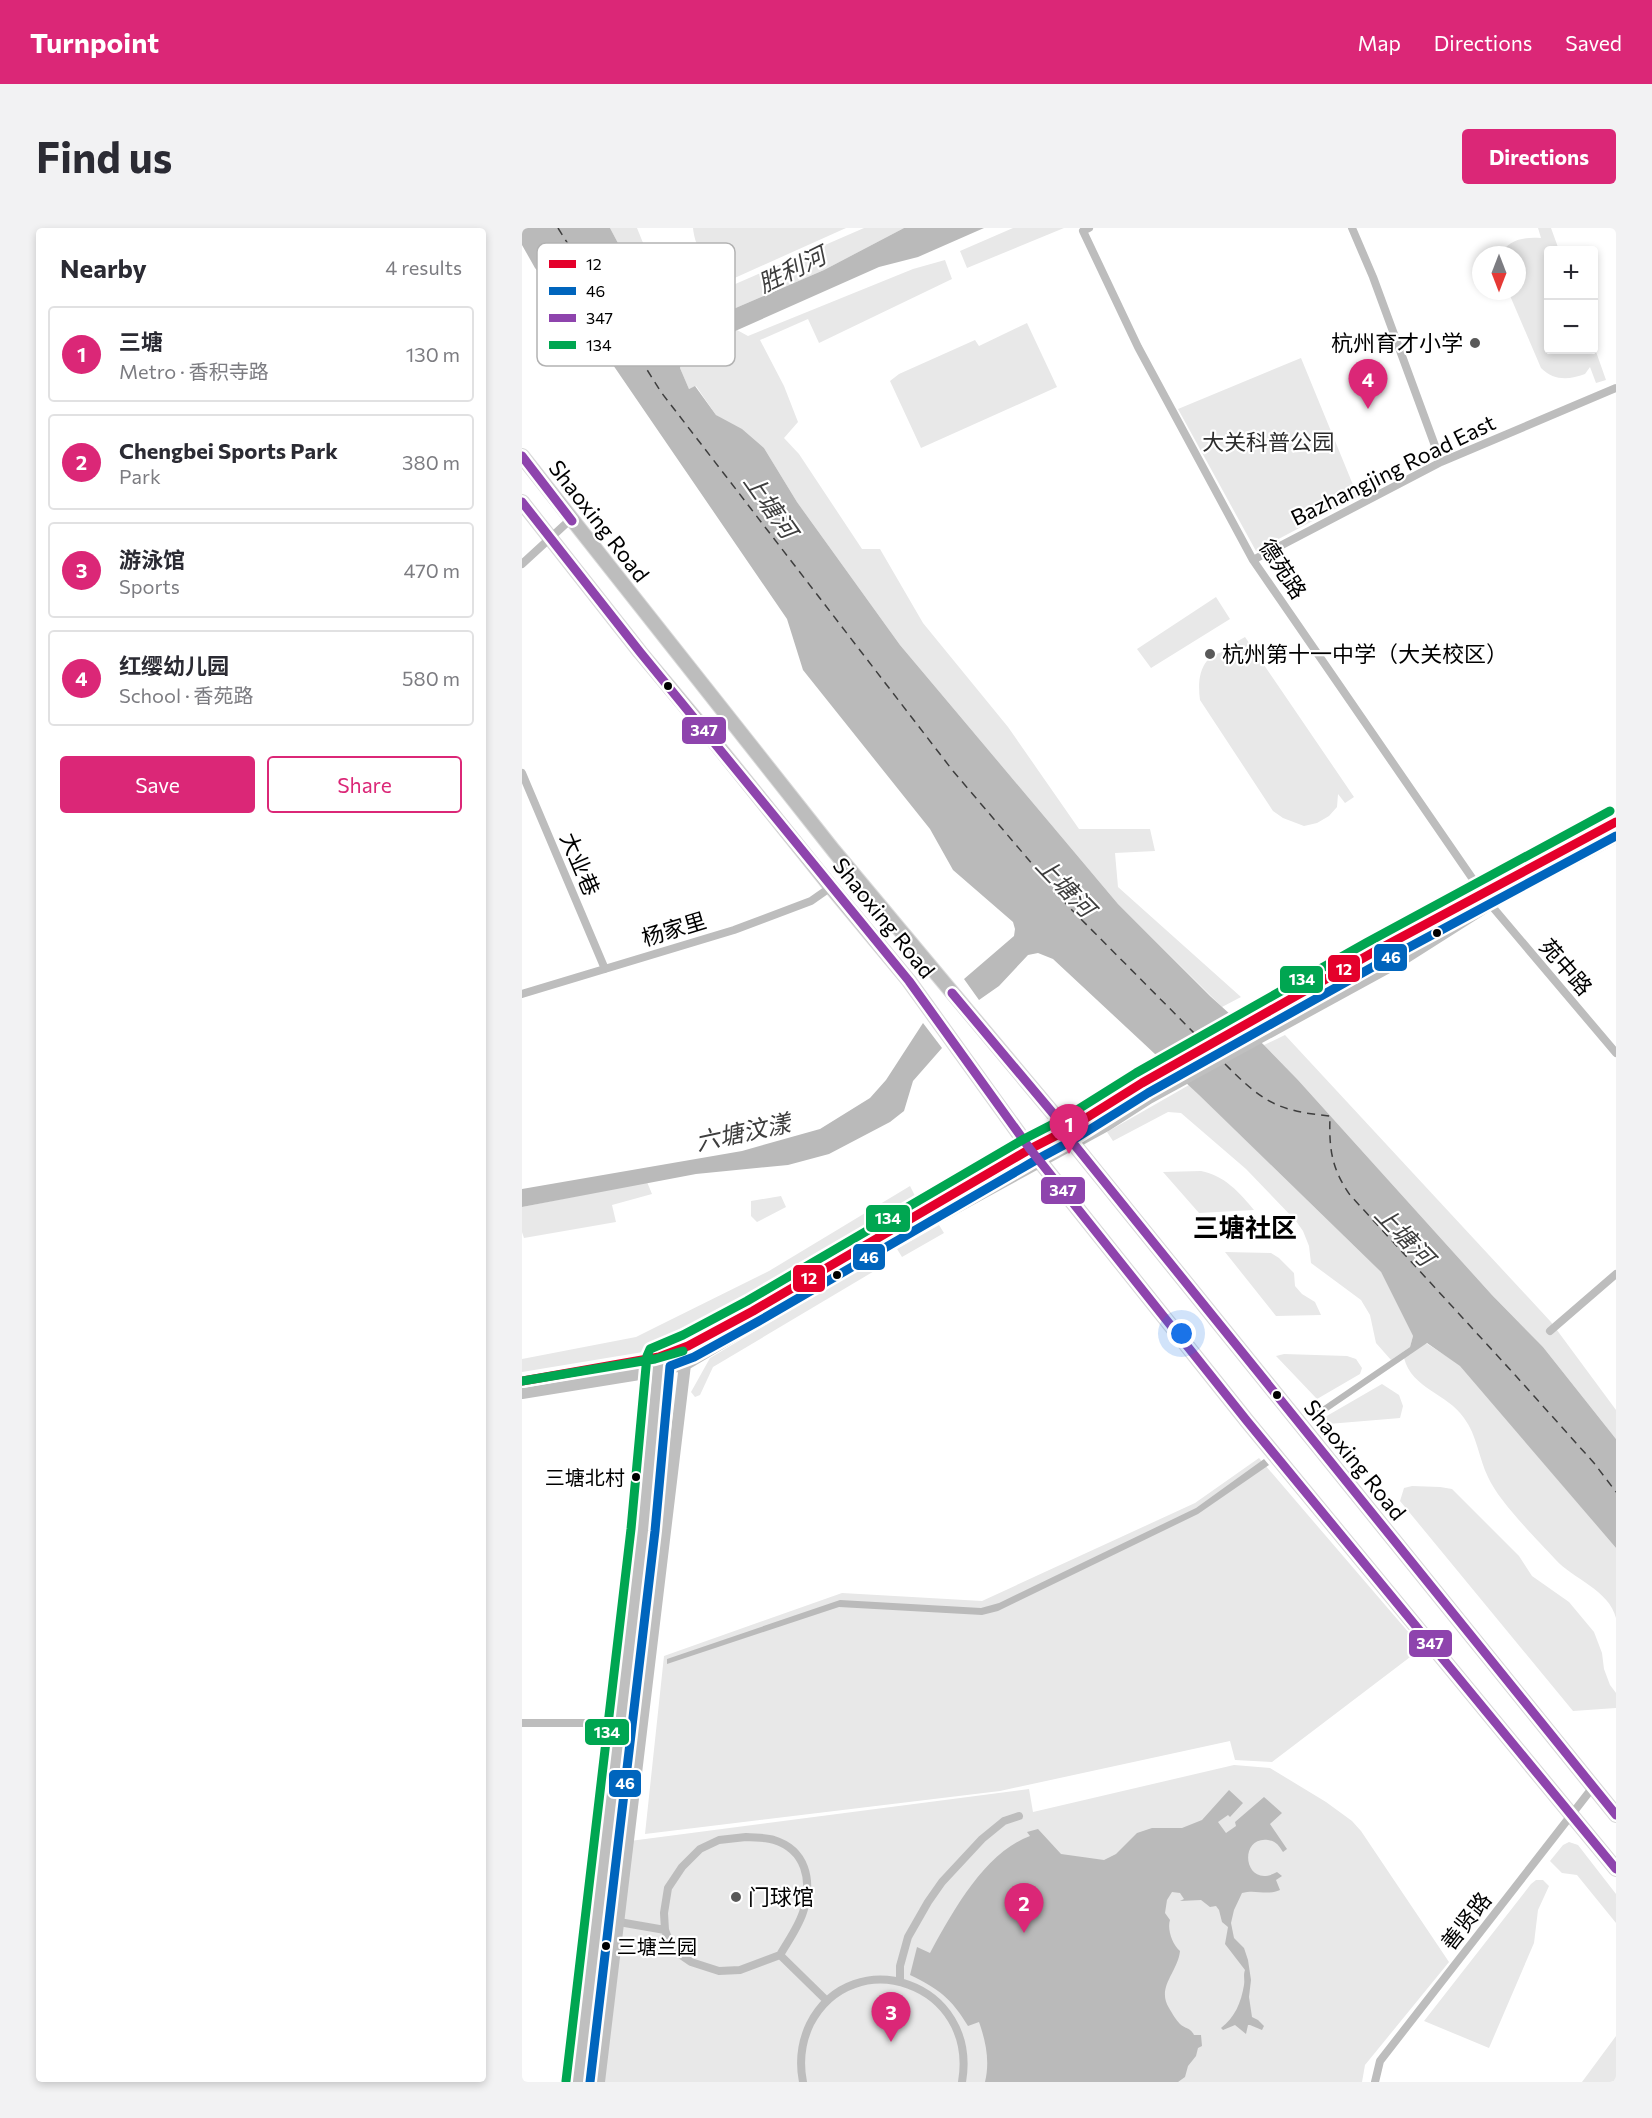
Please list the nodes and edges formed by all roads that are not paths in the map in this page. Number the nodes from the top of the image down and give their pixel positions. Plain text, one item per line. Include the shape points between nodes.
1 (1352, 228) edge
2 (1086, 229) edge
3 (1616, 388) edge
4 (522, 456) edge
5 (1441, 462) junction
6 (522, 502) edge
7 (571, 519) junction
8 (551, 538) junction
9 (1253, 560) junction
10 (522, 564) edge
11 (522, 772) edge
12 (1616, 822) edge
13 (1616, 837) edge
14 (831, 886) junction
15 (1486, 900) junction
16 (605, 969) junction
17 (522, 994) edge
18 (1616, 1053) edge
19 (1070, 1136) junction
20 (1030, 1149) junction
21 (1039, 1160) junction
22 (1616, 1274) edge
23 (1550, 1331) dead end
24 (688, 1346) junction
25 (659, 1357) junction
26 (686, 1364) junction
27 (658, 1371) junction
28 (522, 1381) edge
29 (522, 1393) edge
30 (522, 1723) edge
31 (620, 1723) junction
32 (643, 1723) junction
33 (1593, 1787) junction
34 (1570, 1815) junction
35 (1616, 1815) edge
36 (1019, 1816) dead end
37 (1616, 1869) edge
38 (619, 1922) junction
39 (665, 1930) junction
40 (780, 1955) junction
41 (900, 1982) junction
42 (827, 2001) junction
43 (578, 2082) edge
44 (599, 2082) edge
45 (803, 2082) edge
46 (962, 2082) edge
47 (1375, 2082) edge

1 - 5 street
2 - 9 street, 德苑路 via 1138,347
3 - 5 street, Bazhangjing Road East
4 - 7 main road, Shaoxing Road
5 - 9 street, Bazhangjing Road East
6 - 8 main road, Shaoxing Road
7 - 8 street
7 - 19 main road, Shaoxing Road via 834,851
8 - 10 street
8 - 14 main road, Shaoxing Road
9 - 15 street, 德苑路
11 - 16 street, 大业巷
12 - 15 main road
13 - 15 main road
14 - 16 street, 杨家里 via 812,901
14 - 20 main road, Shaoxing Road via 909,981
15 - 18 street, 苑中路
15 - 19 main road via 1372,953 1142,1083
15 - 19 main road via 1405,958 1149,1098 1107,1125
16 - 17 street, 杨家里
19 - 20 main road
19 - 21 main road
19 - 33 main road, Shaoxing Road
20 - 21 main road, Shaoxing Road
20 - 24 main road
21 - 26 main road
21 - 34 main road, Shaoxing Road
22 - 23 street
24 - 25 main road
24 - 26 main road
25 - 27 main road
25 - 28 main road
26 - 27 main road
26 - 32 main road
27 - 29 main road
27 - 31 main road
30 - 31 street
31 - 32 street
31 - 43 main road
32 - 38 main road
33 - 34 street, 善贤路
33 - 35 main road, Shaoxing Road
34 - 37 main road, Shaoxing Road
34 - 47 street, 善贤路 via 1380,2061
36 - 41 street via 1004,1821 982,1839 942,1882 908,1937
38 - 39 street
38 - 44 main road
39 - 40 street via 672,1949 691,1962 719,1971 740,1970
39 - 40 street via 668,1888 700,1849 719,1840 773,1839 799,1856 808,1875 804,1910
40 - 42 street
41 - 42 street via 861,1983
41 - 46 street via 921,1989 952,2018 965,2059
42 - 45 street via 805,2033 801,2053

